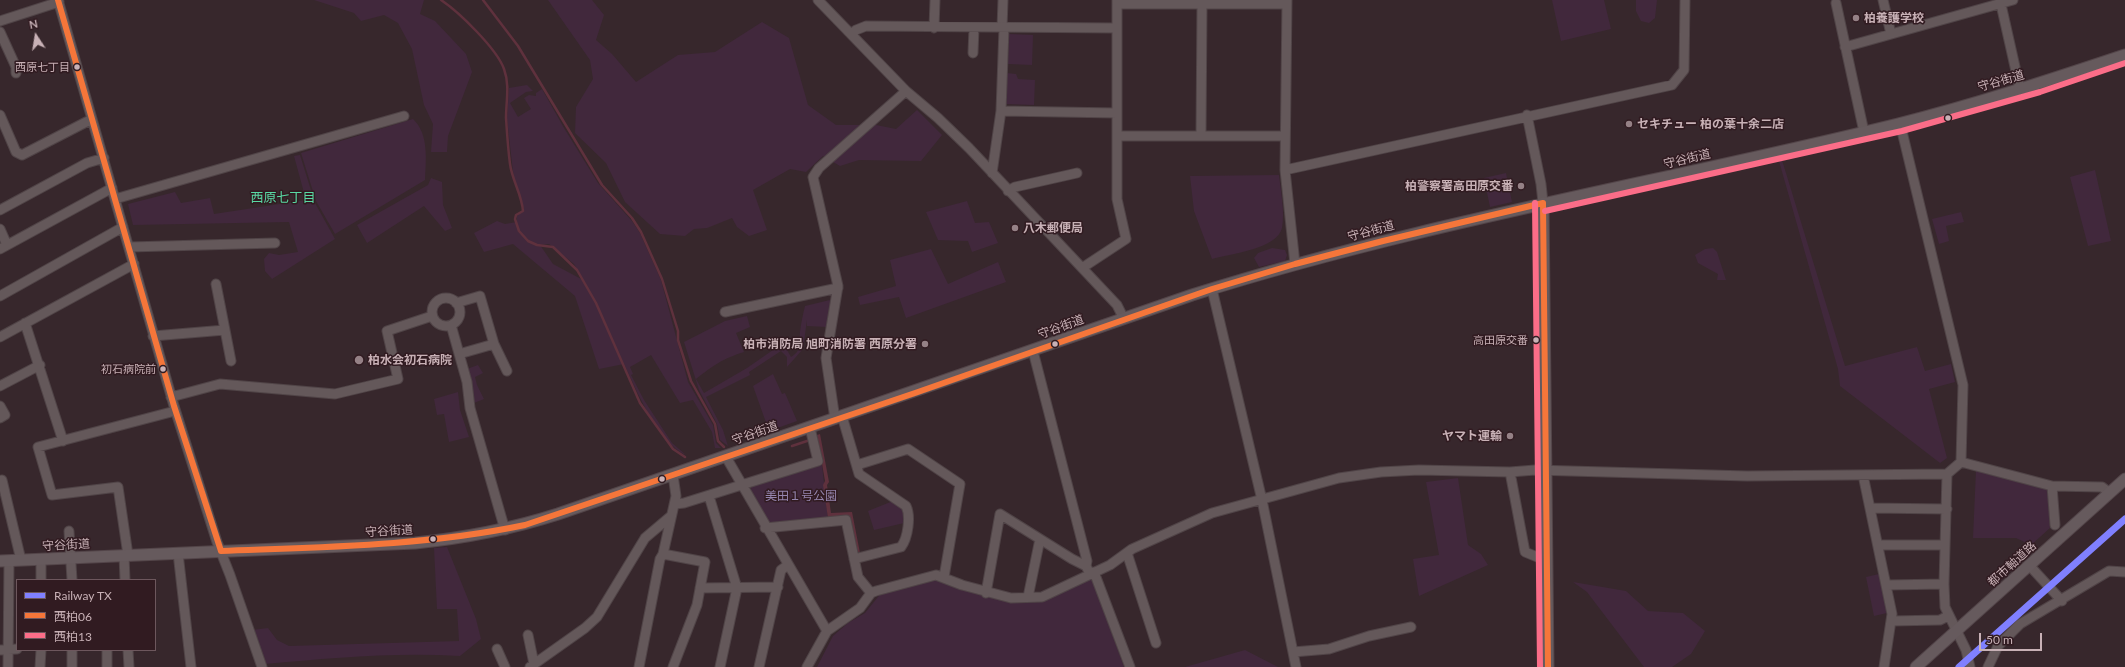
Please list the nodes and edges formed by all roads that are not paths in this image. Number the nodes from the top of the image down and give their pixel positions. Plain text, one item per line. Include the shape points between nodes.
1 (818, 0) edge
2 (935, 0) edge
3 (1003, 0) edge
4 (1685, 0) edge
5 (1883, 0) edge
6 (2013, 0) edge
7 (58, 1) edge
8 (1117, 2) edge
9 (1287, 2) edge
10 (2001, 2) edge
11 (1836, 3) dead end
12 (1202, 4) junction
13 (0, 21) edge
14 (934, 28) junction
15 (974, 28) junction
16 (1003, 28) junction
17 (1117, 28) junction
18 (0, 32) edge
19 (851, 34) junction
20 (1891, 34) junction
21 (1845, 47) junction
22 (973, 53) dead end
23 (2125, 55) edge
24 (16, 73) dead end
25 (2020, 89) junction
26 (906, 90) junction
27 (1001, 111) junction
28 (1117, 113) junction
29 (0, 115) edge
30 (1528, 115) junction
31 (404, 116) dead end
32 (92, 119) junction
33 (1900, 123) junction
34 (1864, 132) junction
35 (1201, 135) junction
36 (1117, 136) junction
37 (1285, 136) junction
38 (104, 158) junction
39 (1285, 170) junction
40 (992, 173) junction
41 (1077, 173) dead end
42 (112, 188) junction
43 (1008, 191) junction
44 (115, 199) junction
45 (1543, 203) junction
46 (0, 210) edge
47 (123, 227) junction
48 (0, 229) edge
49 (275, 243) dead end
50 (128, 246) junction
51 (4, 247) edge
52 (134, 264) junction
53 (1295, 264) junction
54 (1082, 268) junction
55 (216, 284) dead end
56 (838, 288) junction
57 (1212, 289) junction
58 (0, 296) edge
59 (456, 303) junction
60 (725, 312) dead end
61 (432, 316) junction
62 (1124, 319) junction
63 (25, 323) junction
64 (451, 325) junction
65 (224, 330) junction
66 (153, 336) junction
67 (0, 337) edge
68 (494, 344) junction
69 (1033, 351) junction
70 (459, 354) junction
71 (232, 361) dead end
72 (40, 365) junction
73 (507, 371) dead end
74 (0, 386) edge
75 (171, 397) junction
76 (0, 406) edge
77 (175, 411) junction
78 (0, 418) edge
79 (838, 418) junction
80 (810, 428) junction
81 (63, 441) junction
82 (726, 457) junction
83 (1961, 462) junction
84 (857, 465) junction
85 (1546, 470) junction
86 (1510, 472) junction
87 (1947, 474) junction
88 (673, 475) junction
89 (1864, 475) junction
90 (2125, 479) edge
91 (2, 480) dead end
92 (741, 486) junction
93 (2052, 486) junction
94 (2110, 493) junction
95 (708, 496) junction
96 (1262, 500) junction
97 (675, 504) junction
98 (1870, 508) junction
99 (1947, 509) junction
100 (671, 516) junction
101 (2055, 525) dead end
102 (765, 528) junction
103 (505, 530) junction
104 (69, 531) dead end
105 (1040, 539) junction
106 (1878, 545) junction
107 (1945, 545) junction
108 (221, 551) junction
109 (178, 553) junction
110 (1127, 553) junction
111 (663, 554) junction
112 (126, 555) junction
113 (72, 558) junction
114 (41, 559) junction
115 (854, 559) junction
116 (21, 560) junction
117 (5, 561) edge
118 (1547, 561) junction
119 (788, 565) junction
120 (2029, 565) junction
121 (1090, 570) junction
122 (2125, 572) edge
123 (944, 577) junction
124 (41, 579) edge
125 (72, 579) edge
126 (125, 579) edge
127 (1944, 584) junction
128 (1886, 585) junction
129 (778, 587) junction
130 (700, 588) junction
131 (737, 588) junction
132 (871, 593) junction
133 (986, 593) junction
134 (1028, 598) junction
135 (2062, 601) junction
136 (1948, 616) junction
137 (1892, 621) junction
138 (1411, 627) dead end
139 (827, 631) junction
140 (1956, 631) junction
141 (528, 635) dead end
142 (1156, 643) dead end
143 (497, 649) dead end
144 (8, 650) edge
145 (40, 651) edge
146 (72, 651) edge
147 (107, 651) edge
148 (128, 651) edge
149 (1293, 652) junction
150 (532, 666) edge
151 (8, 667) edge
152 (40, 667) edge
153 (72, 667) edge
154 (107, 667) edge
155 (129, 667) edge
156 (191, 667) edge
157 (262, 667) edge
158 (505, 667) edge
159 (639, 667) edge
160 (673, 667) edge
161 (720, 667) edge
162 (759, 667) edge
163 (807, 667) edge
164 (1130, 667) edge
165 (1296, 667) edge
166 (1548, 667) edge
167 (1884, 667) edge
168 (1916, 667) edge
169 (1970, 667) edge
170 (1988, 667) edge

1 - 19 street
2 - 14 street
3 - 16 street
4 - 30 street via 1684,70 1672,85
5 - 20 street
6 - 10 street
7 - 13 street
7 - 32 street
8 - 12 street
8 - 17 street
9 - 12 street
9 - 37 street
10 - 20 street
10 - 25 street
11 - 21 street
12 - 35 street
14 - 15 street
14 - 19 street via 866,26
15 - 16 street
15 - 22 street
16 - 17 street
16 - 27 street
17 - 28 street
18 - 24 street via 16,67
19 - 26 street
20 - 21 street
21 - 34 street
23 - 25 main road, 守谷街道
25 - 33 main road, 守谷街道
26 - 40 street via 938,118
26 - 56 street via 819,168 813,177
27 - 28 street
27 - 40 street
28 - 36 street
29 - 32 street via 16,152 22,155
30 - 39 street
30 - 45 street
31 - 44 street
32 - 38 street
33 - 34 main road, 守谷街道
33 - 83 street via 1963,385
34 - 45 main road, 守谷街道
35 - 36 street
35 - 37 street
36 - 54 street via 1117,199 1126,239
37 - 39 street
38 - 42 street
38 - 46 street via 87,163
39 - 53 street
40 - 43 street
41 - 43 street via 1015,187
42 - 44 street
42 - 51 street
43 - 54 street
44 - 47 street
45 - 53 main road, 守谷街道
45 - 85 main road
47 - 50 street
47 - 58 street
48 - 51 street
49 - 50 street
50 - 52 street
52 - 63 street
52 - 66 street
53 - 57 main road, 守谷街道
54 - 62 street via 1117,305
55 - 65 street
56 - 60 street
56 - 79 street via 826,358
57 - 62 main road, 守谷街道
57 - 96 street
59 - 61 street via 448,299 439,300 433,307
59 - 64 street via 460,316
59 - 68 street via 480,296
61 - 64 street via 441,326
61 - 75 street via 387,332 398,379 335,394 220,384
62 - 69 main road, 守谷街道
63 - 67 street
63 - 72 street
64 - 70 street
65 - 66 street
65 - 71 street
66 - 75 street
68 - 70 street
68 - 73 street
69 - 79 main road, 守谷街道
69 - 121 street
70 - 103 street via 470,408
72 - 74 street
72 - 81 street
75 - 77 street
76 - 78 street via 5,415
77 - 81 street
77 - 108 street
79 - 80 main road, 守谷街道
79 - 84 street
80 - 82 main road, 守谷街道
80 - 92 street via 818,461
81 - 112 street via 38,447 52,495 118,487
82 - 88 main road, 守谷街道
82 - 92 street
83 - 87 street
83 - 93 street
84 - 115 street via 860,474 906,506 909,512 904,542 900,547
84 - 123 street via 908,449 960,484
85 - 86 street
85 - 89 street via 1747,476
85 - 118 main road
86 - 96 street via 1381,472 1339,478
86 - 118 street via 1525,552
87 - 89 street
87 - 99 street
88 - 97 street
88 - 103 main road, 守谷街道
89 - 98 street
90 - 94 main road, 都市軸道路
91 - 116 street
92 - 95 street
92 - 102 street
93 - 94 street via 2102,487
93 - 101 street
94 - 120 main road, 都市軸道路
95 - 97 street
95 - 131 street
96 - 110 street via 1212,513
96 - 149 street
97 - 100 street
98 - 99 street
98 - 106 street
99 - 107 street
100 - 111 street
100 - 150 street via 645,538 597,617
102 - 115 street via 846,520
102 - 119 street
103 - 108 main road, 守谷街道 via 415,542
104 - 113 street
105 - 121 street
105 - 133 street via 1000,514
105 - 134 street
106 - 107 street
106 - 128 street
107 - 127 street
108 - 109 main road, 守谷街道
108 - 157 street
109 - 112 main road, 守谷街道
109 - 156 street
110 - 121 street via 1110,565
110 - 142 street
111 - 130 street via 705,562
111 - 159 street
112 - 113 main road, 守谷街道
112 - 126 street
113 - 114 main road, 守谷街道
113 - 125 street
114 - 116 main road, 守谷街道
114 - 124 street
115 - 132 street via 858,578
116 - 117 main road, 守谷街道
117 - 144 street
118 - 166 main road
119 - 129 street via 782,570
119 - 139 street
120 - 135 street
120 - 140 main road, 都市軸道路
121 - 134 street via 1042,597
121 - 164 street
122 - 135 street via 2109,571
123 - 132 street via 936,575
123 - 133 street
127 - 128 street
127 - 136 street
128 - 137 street
129 - 131 street
129 - 162 street
130 - 131 street
130 - 160 street via 697,605
131 - 161 street
132 - 139 street via 860,608
133 - 134 street via 1010,598
135 - 170 street via 2020,624 1998,646
136 - 137 street via 1940,620
136 - 140 street
137 - 167 street
138 - 149 street via 1369,636 1329,649
139 - 163 street
140 - 168 main road, 都市軸道路
140 - 169 street via 1966,650
141 - 150 street
143 - 158 street
144 - 151 street
145 - 152 street
146 - 153 street
147 - 154 street
148 - 155 street
149 - 165 street

